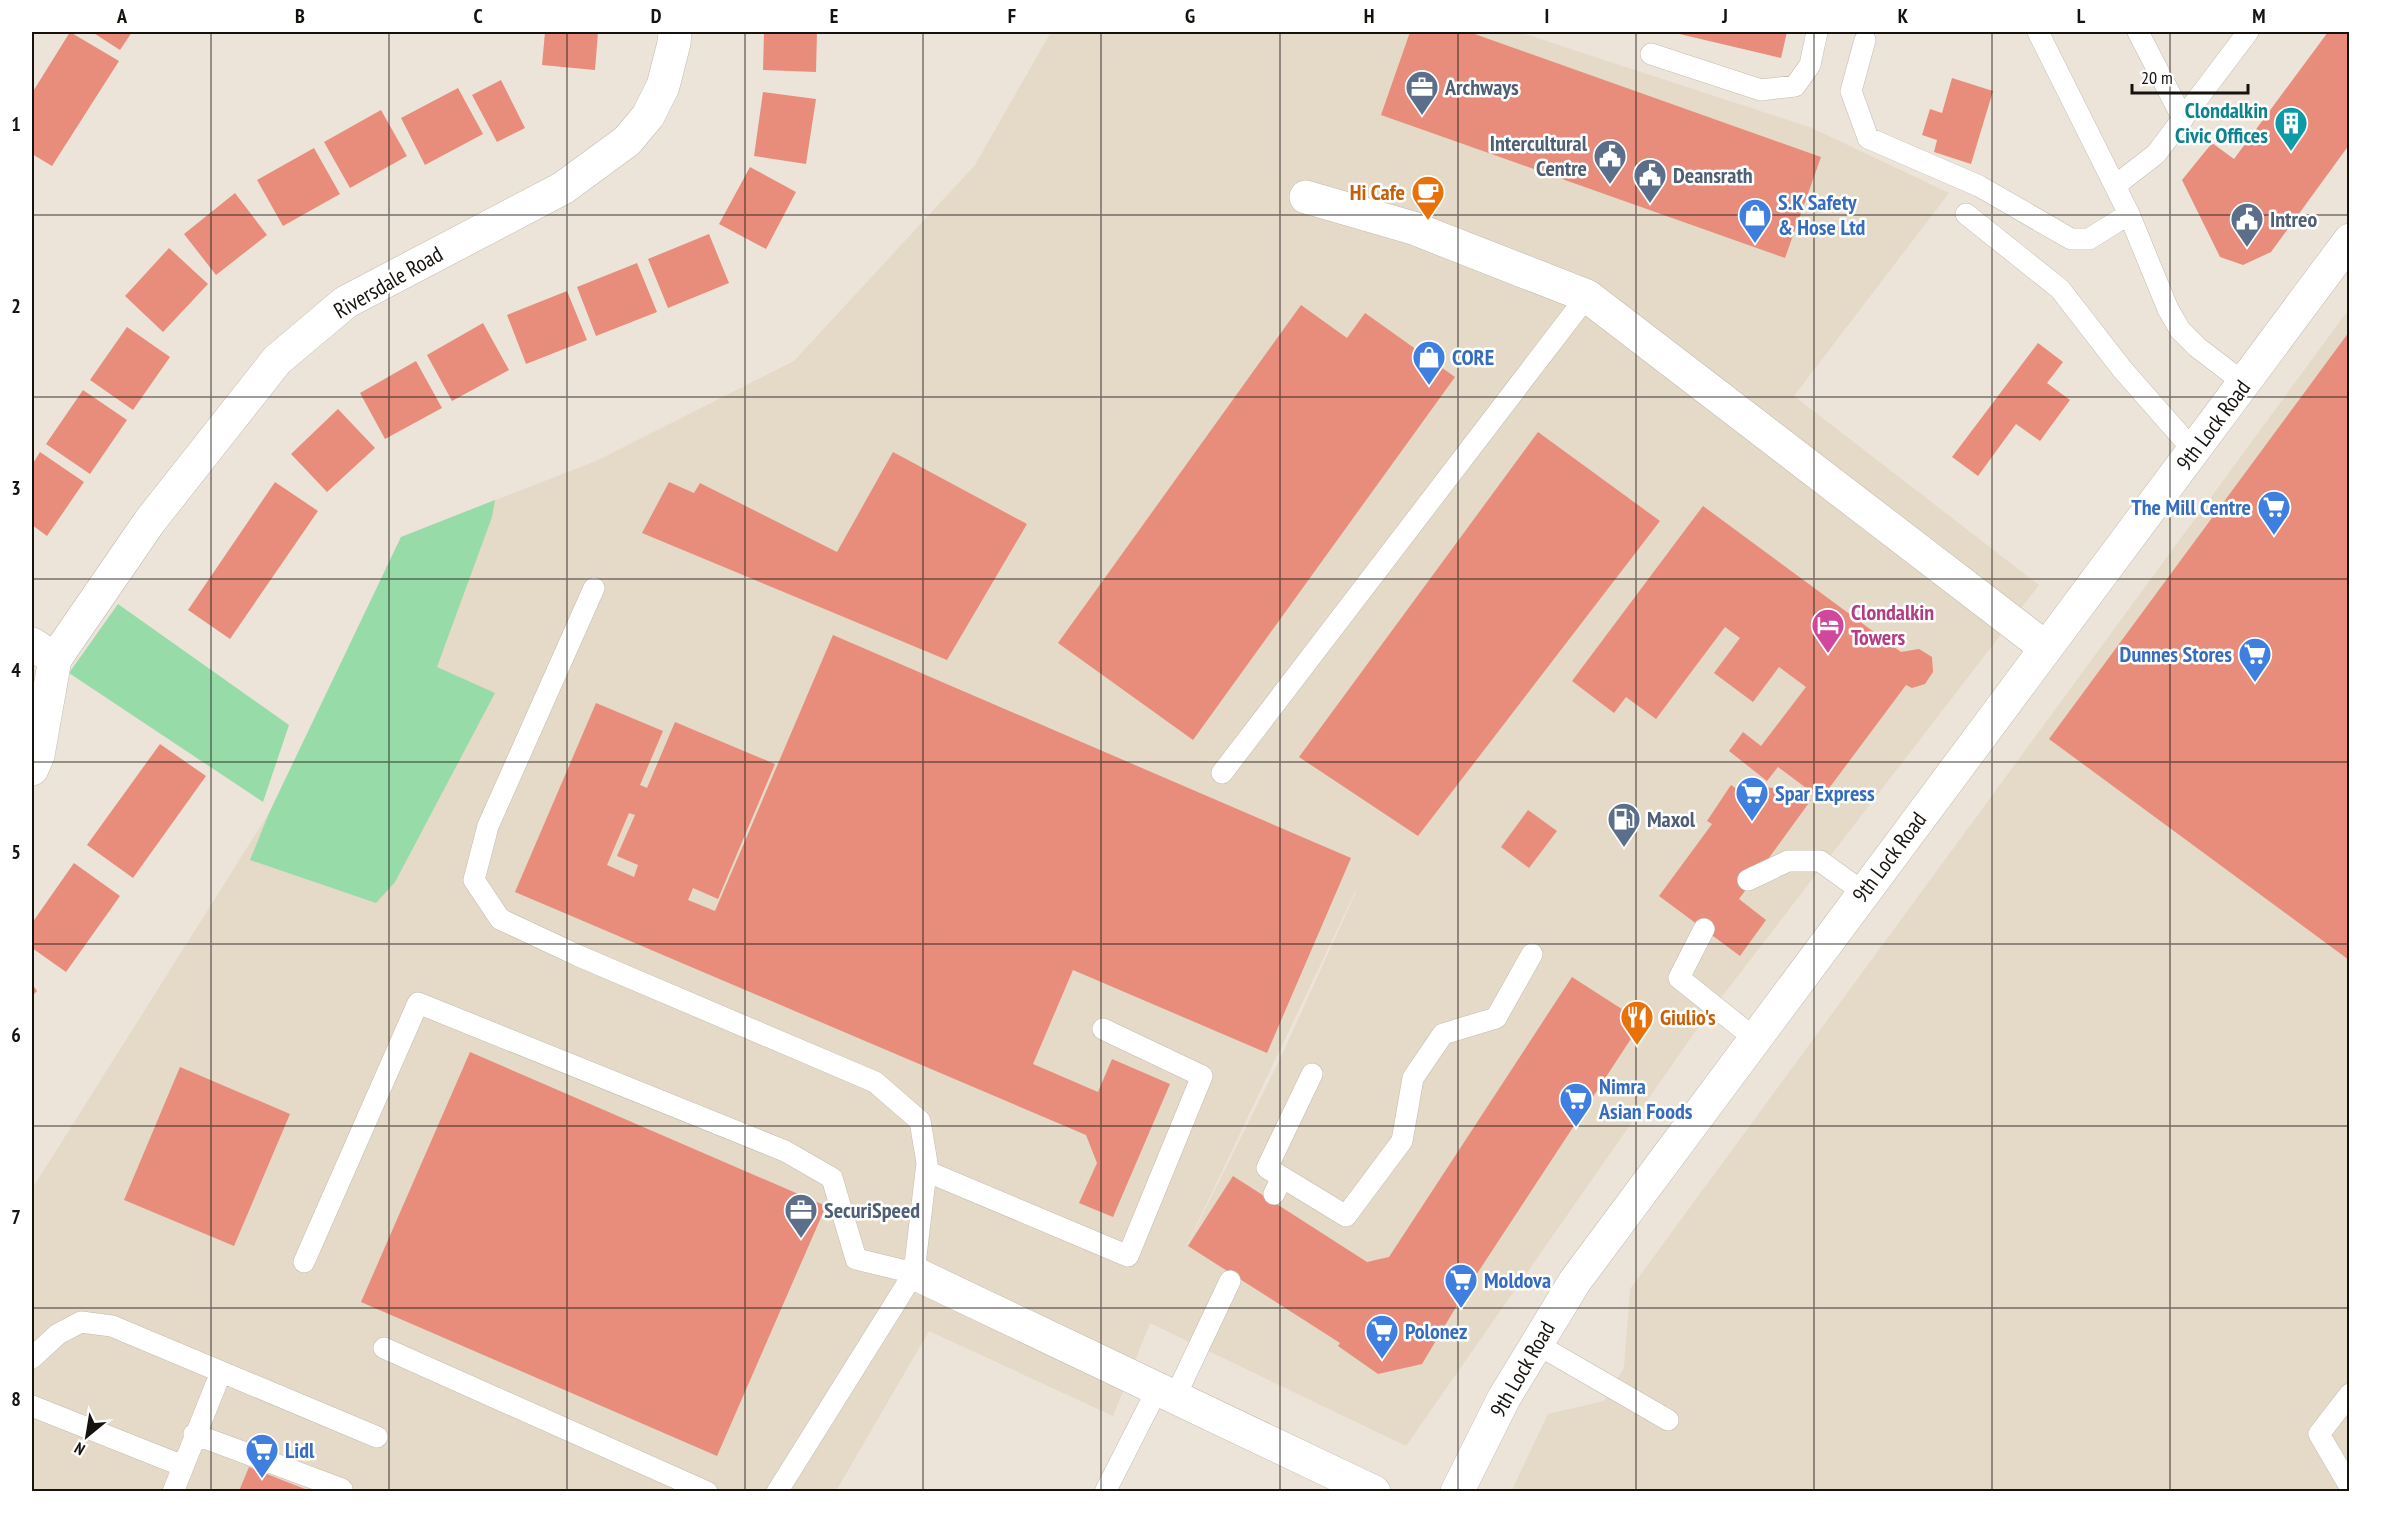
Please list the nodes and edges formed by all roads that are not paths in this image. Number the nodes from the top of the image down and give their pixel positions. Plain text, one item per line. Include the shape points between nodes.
1 (675, 32) edge
2 (1817, 32) edge
3 (2038, 32) edge
4 (2138, 32) edge
5 (2248, 32) edge
6 (1865, 40) dead end
7 (1651, 54) dead end
8 (2182, 119) junction
9 (2116, 185) junction
10 (1306, 197) dead end
11 (1966, 214) dead end
12 (2129, 214) junction
13 (2349, 240) edge
14 (1587, 296) junction
15 (2244, 383) junction
16 (2194, 451) junction
17 (594, 588) dead end
18 (2046, 648) junction
19 (43, 651) edge
20 (32, 769) edge
21 (1222, 773) dead end
22 (1748, 880) dead end
23 (1863, 892) junction
24 (1704, 929) dead end
25 (1532, 954) dead end
26 (1103, 1029) dead end
27 (1754, 1038) junction
28 (1312, 1074) dead end
29 (926, 1171) junction
30 (304, 1262) dead end
31 (914, 1273) junction
32 (1230, 1281) dead end
33 (1535, 1344) junction
34 (384, 1348) dead end
35 (32, 1358) edge
36 (220, 1372) junction
37 (1167, 1393) junction
38 (2349, 1394) edge
39 (32, 1406) edge
40 (1668, 1420) dead end
41 (194, 1434) junction
42 (377, 1437) dead end
43 (183, 1466) junction
44 (2349, 1486) edge
45 (342, 1489) dead end
46 (173, 1491) edge
47 (707, 1491) edge
48 (777, 1491) edge
49 (1105, 1491) edge
50 (1374, 1491) edge
51 (1457, 1491) edge

1 - 19 street, Riversdale Road via 663,86 648,116 627,141 562,188 346,302 277,360
2 - 7 lane via 1810,65 1795,86 1761,90
3 - 9 lane
4 - 8 lane
5 - 8 lane
6 - 12 lane via 1851,91 1868,138 1979,186 2071,239 2089,239
8 - 9 lane via 2156,154
9 - 12 lane
10 - 14 street via 1413,228
11 - 16 lane via 2060,289 2122,369
12 - 15 lane via 2180,330
13 - 15 street, 9th Lock Road
14 - 18 street
14 - 21 lane
15 - 16 street, 9th Lock Road
16 - 18 street, 9th Lock Road
17 - 29 lane via 488,826 474,880 500,919 875,1082 920,1120
18 - 23 street, 9th Lock Road
19 - 20 street via 38,755
22 - 23 lane via 1788,861 1820,861
23 - 27 street, 9th Lock Road
24 - 27 lane via 1679,978
25 - 28 lane via 1497,1018 1443,1034 1413,1078 1402,1141 1346,1216 1278,1186 1266,1168
26 - 29 lane via 1202,1076 1128,1256
27 - 33 street, 9th Lock Road via 1575,1281
29 - 31 lane
30 - 31 lane via 418,1003 785,1151 832,1178 856,1259
31 - 37 street
31 - 48 lane
32 - 37 lane
33 - 40 lane
33 - 51 street, 9th Lock Road
34 - 47 lane
35 - 36 lane via 58,1334 81,1322 112,1326
36 - 41 lane
36 - 42 lane
37 - 49 lane
37 - 50 street
38 - 44 lane via 2319,1434
39 - 43 lane
41 - 43 lane
41 - 45 lane
43 - 46 lane

